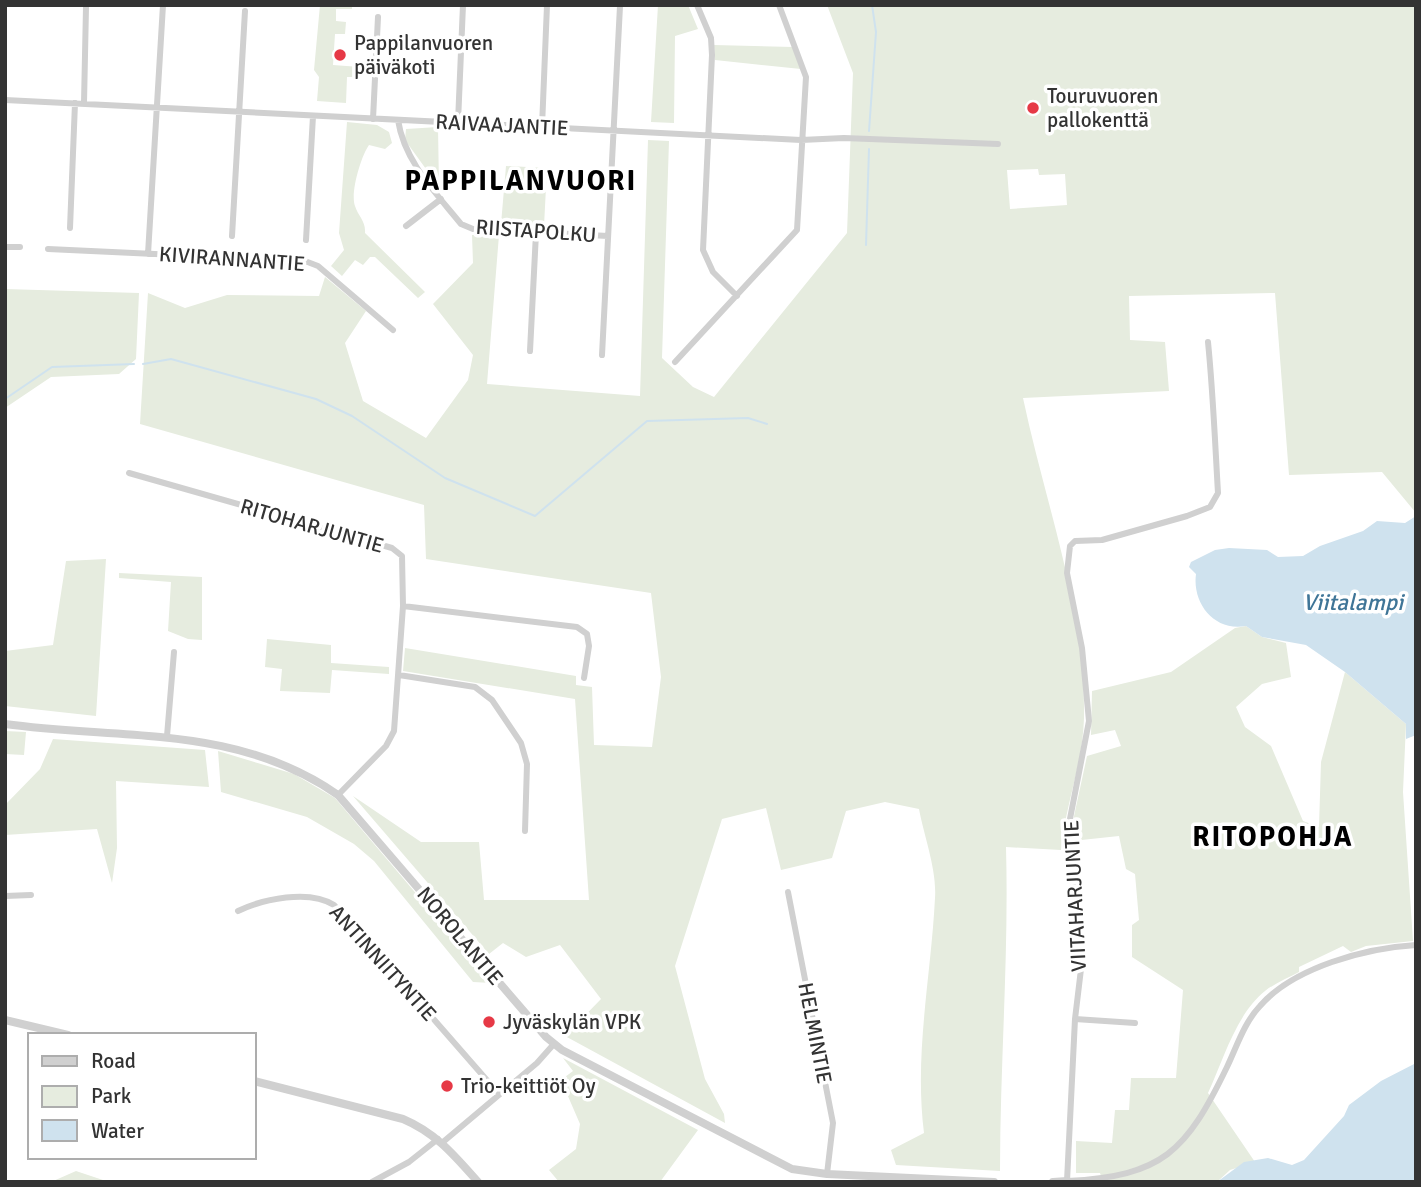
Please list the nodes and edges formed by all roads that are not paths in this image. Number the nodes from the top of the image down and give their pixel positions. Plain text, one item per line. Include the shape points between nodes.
1 (163, 5) edge
2 (463, 5) edge
3 (547, 5) edge
4 (696, 5) edge
5 (779, 5) edge
6 (86, 6) edge
7 (620, 6) edge
8 (245, 11) dead end
9 (378, 17) dead end
10 (5, 100) edge
11 (75, 103) junction
12 (84, 103) junction
13 (156, 108) junction
14 (239, 112) junction
15 (313, 116) junction
16 (373, 119) junction
17 (398, 120) junction
18 (458, 122) junction
19 (541, 127) junction
20 (615, 131) junction
21 (708, 136) junction
22 (801, 140) junction
23 (998, 145) dead end
24 (441, 199) junction
25 (406, 226) dead end
26 (70, 228) dead end
27 (536, 233) junction
28 (232, 236) dead end
29 (608, 236) junction
30 (306, 240) dead end
31 (5, 247) edge
32 (20, 247) dead end
33 (48, 249) dead end
34 (148, 254) junction
35 (737, 296) junction
36 (393, 330) dead end
37 (1208, 342) dead end
38 (530, 351) dead end
39 (602, 355) dead end
40 (675, 362) dead end
41 (129, 473) dead end
42 (403, 606) junction
43 (174, 652) dead end
44 (399, 675) junction
45 (584, 678) dead end
46 (5, 724) edge
47 (167, 736) junction
48 (338, 795) junction
49 (524, 831) dead end
50 (788, 892) dead end
51 (31, 895) dead end
52 (5, 896) edge
53 (238, 911) dead end
54 (1416, 945) edge
55 (1075, 1019) junction
56 (5, 1020) edge
57 (1135, 1023) dead end
58 (60, 1033) edge
59 (553, 1045) junction
60 (256, 1082) edge
61 (499, 1094) junction
62 (441, 1140) junction
63 (827, 1174) junction
64 (1106, 1180) edge
65 (1067, 1181) edge
66 (372, 1182) edge
67 (478, 1182) edge
68 (994, 1182) edge
69 (1053, 1182) edge

1 - 13 street
2 - 18 street
3 - 19 street
4 - 21 street via 711,38
5 - 22 street via 806,77
6 - 12 street
7 - 20 street
8 - 14 street
9 - 16 street
10 - 11 street, RAIVAAJANTIE
11 - 12 street, RAIVAAJANTIE
11 - 26 street
12 - 13 street, RAIVAAJANTIE
13 - 14 street, RAIVAAJANTIE
13 - 34 street
14 - 15 street, RAIVAAJANTIE
14 - 28 street
15 - 16 street, RAIVAAJANTIE
15 - 30 street
16 - 17 street, RAIVAAJANTIE
17 - 18 street, RAIVAAJANTIE
17 - 24 street, RIISTAPOLKU via 409,155
18 - 19 street, RAIVAAJANTIE
19 - 20 street, RAIVAAJANTIE
20 - 21 street, RAIVAAJANTIE
20 - 29 street
21 - 22 street, RAIVAAJANTIE
21 - 35 street via 703,250 713,272
22 - 23 street, RAIVAAJANTIE
22 - 35 street via 797,230
24 - 25 street
24 - 27 street, RIISTAPOLKU via 461,224 472,229
27 - 29 street, RIISTAPOLKU
27 - 38 street
29 - 39 street
31 - 32 street
33 - 34 street, KIVIRANNANTIE
34 - 36 street, KIVIRANNANTIE via 305,261 318,266
35 - 40 street
37 - 55 street, VIITAHARJUNTIE via 1215,501 1187,516 1102,540 1075,541 1068,553 1066,573 1082,649 1089,721 1068,829 1081,970
41 - 42 street, RITOHARJUNTIE via 392,548 402,556 404,565
42 - 44 street, RITOHARJUNTIE
42 - 45 street via 577,627 587,634
43 - 47 street
44 - 48 street, RITOHARJUNTIE via 392,736
44 - 49 street via 475,687 492,700 522,743 527,764
46 - 47 street, NOROLANTIE
47 - 48 street, NOROLANTIE via 219,744 295,769
48 - 59 street, NOROLANTIE
50 - 63 street, HELMINTIE via 833,1122
51 - 52 street
53 - 61 street, ANTINNIITYNTIE via 256,903 316,897 334,905
54 - 64 street via 1357,953 1295,980 1268,998 1248,1022 1207,1106 1184,1140 1146,1168
55 - 57 street
55 - 65 street, VIITAHARJUNTIE
56 - 58 street
59 - 61 street
59 - 63 street, NOROLANTIE via 769,1160
60 - 62 street via 403,1119
61 - 62 street
62 - 66 street
62 - 67 street
63 - 68 street, NOROLANTIE
64 - 65 street
65 - 69 street

